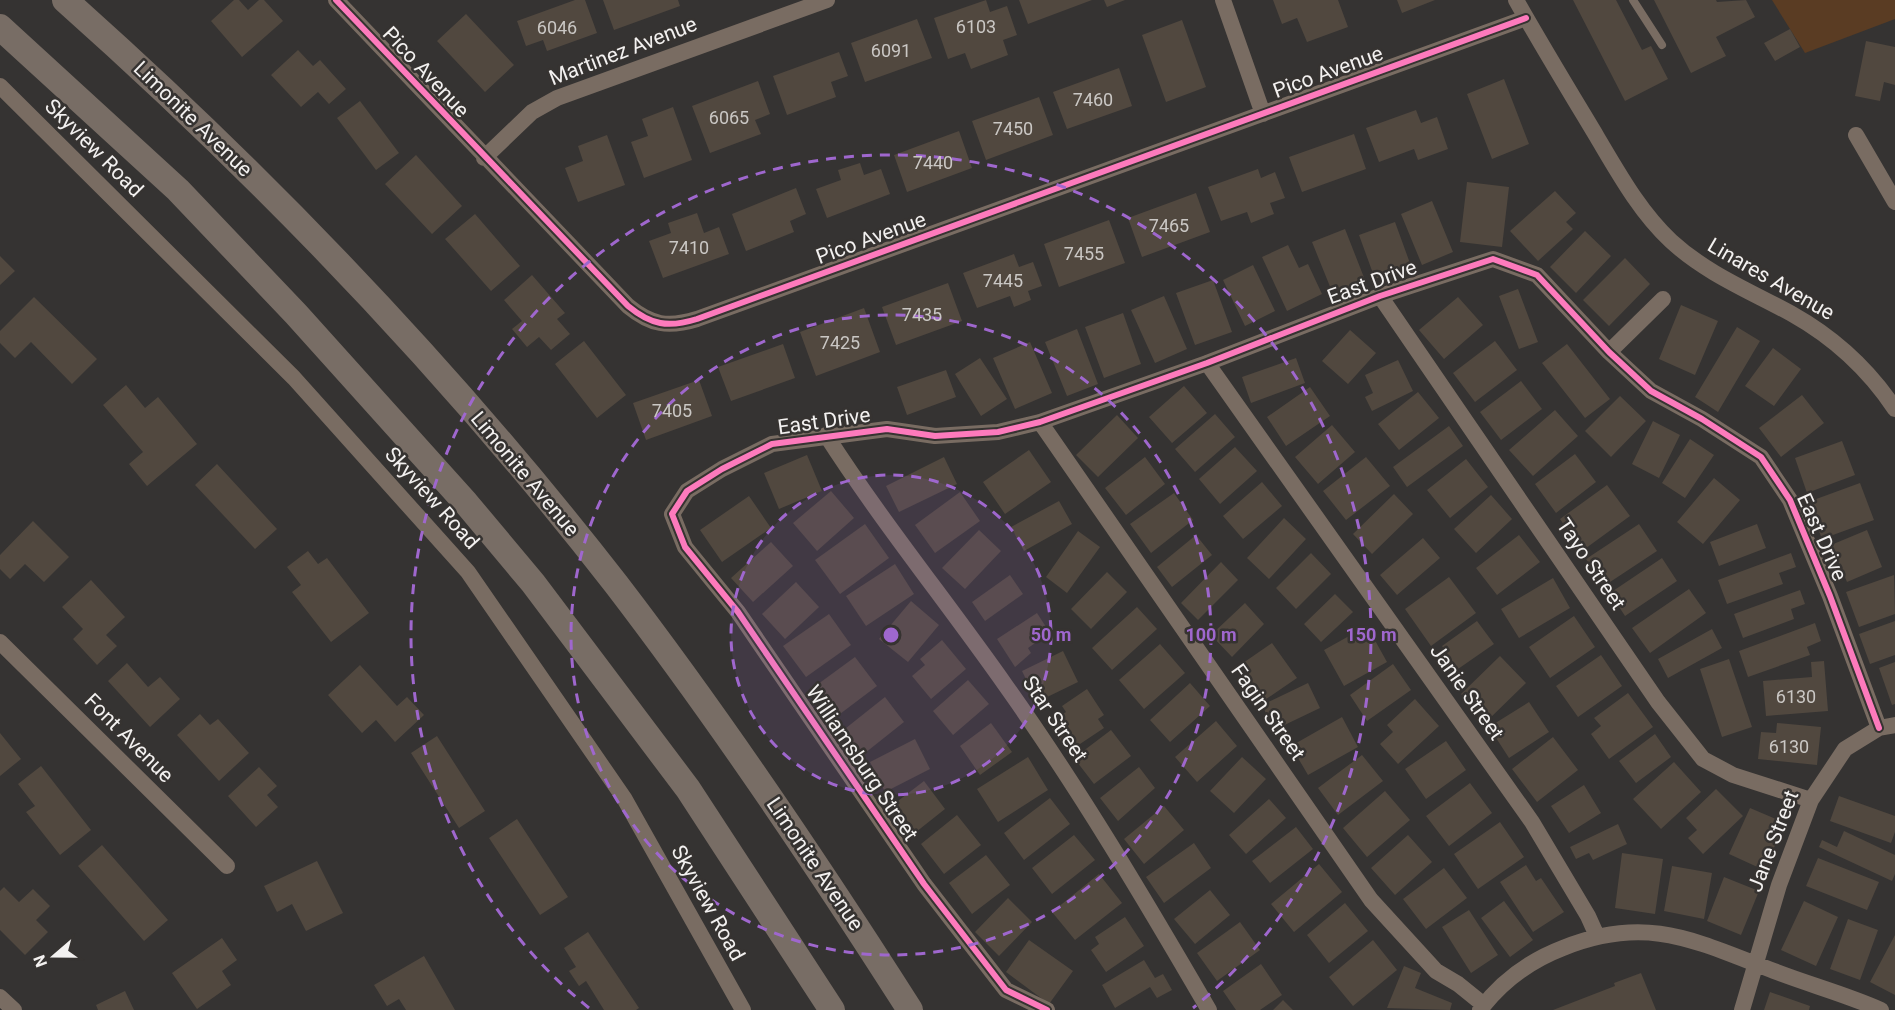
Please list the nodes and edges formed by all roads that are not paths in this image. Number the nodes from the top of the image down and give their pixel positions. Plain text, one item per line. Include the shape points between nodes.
1 (66, 0) edge
2 (336, 0) edge
3 (827, 0) edge
4 (1224, 0) edge
5 (1516, 0) edge
6 (1633, 0) edge
7 (1526, 18) junction
8 (0, 27) edge
9 (1662, 45) dead end
10 (0, 86) edge
11 (1263, 114) junction
12 (1856, 135) dead end
13 (484, 158) junction
14 (1895, 202) edge
15 (1380, 296) junction
16 (1663, 299) dead end
17 (1609, 352) junction
18 (1207, 363) junction
19 (1895, 409) edge
20 (1040, 422) junction
21 (826, 435) junction
22 (672, 514) joint
23 (0, 642) edge
24 (1887, 726) edge
25 (1811, 800) junction
26 (227, 866) dead end
27 (1597, 936) junction
28 (1754, 963) junction
29 (0, 997) edge
30 (1482, 1008) edge
31 (14, 1010) edge
32 (743, 1010) edge
33 (832, 1010) edge
34 (910, 1010) edge
35 (1047, 1010) edge
36 (1209, 1010) edge
37 (1742, 1010) edge
38 (1881, 1010) edge

1 - 34 main road, Limonite Avenue via 310,234 547,498 731,739
2 - 13 street, Pico Avenue
3 - 13 street, Martinez Avenue via 557,98 532,112
4 - 11 street
5 - 7 street, Linares Avenue
6 - 9 lane
7 - 11 street, Pico Avenue
7 - 19 street, Linares Avenue via 1626,185 1670,240 1725,280 1793,315 1838,344
8 - 33 main road via 178,190 466,503 533,583 688,789
10 - 32 street, Skyview Road via 294,378 468,572 624,798
11 - 13 street, Pico Avenue via 697,319 668,326 655,324 628,306
12 - 14 street
15 - 17 street, East Drive via 1493,259 1537,275
15 - 18 street, East Drive
15 - 25 street, Tayo Street via 1658,702 1703,759 1733,775
16 - 17 street
17 - 24 street, East Drive via 1651,391 1702,418 1761,457 1790,500
18 - 20 street, East Drive
18 - 27 street, Janie Street via 1532,822
20 - 21 street, East Drive via 998,432 935,436 887,429
20 - 30 street, Fagin Street via 1371,900 1436,971 1458,984
21 - 22 street, East Drive via 772,444 722,469 687,491
21 - 36 street, Star Street via 857,484 1007,687 1130,873
22 - 35 street, Williamsburg Street via 685,547 744,621 924,884 1006,990
23 - 26 street, Font Avenue
24 - 25 street, Jane Street via 1845,749
25 - 28 street, Jane Street
27 - 28 street via 1618,931 1648,932 1707,945
27 - 30 street via 1518,971
28 - 37 street, Jane Street
28 - 38 street
29 - 31 street

